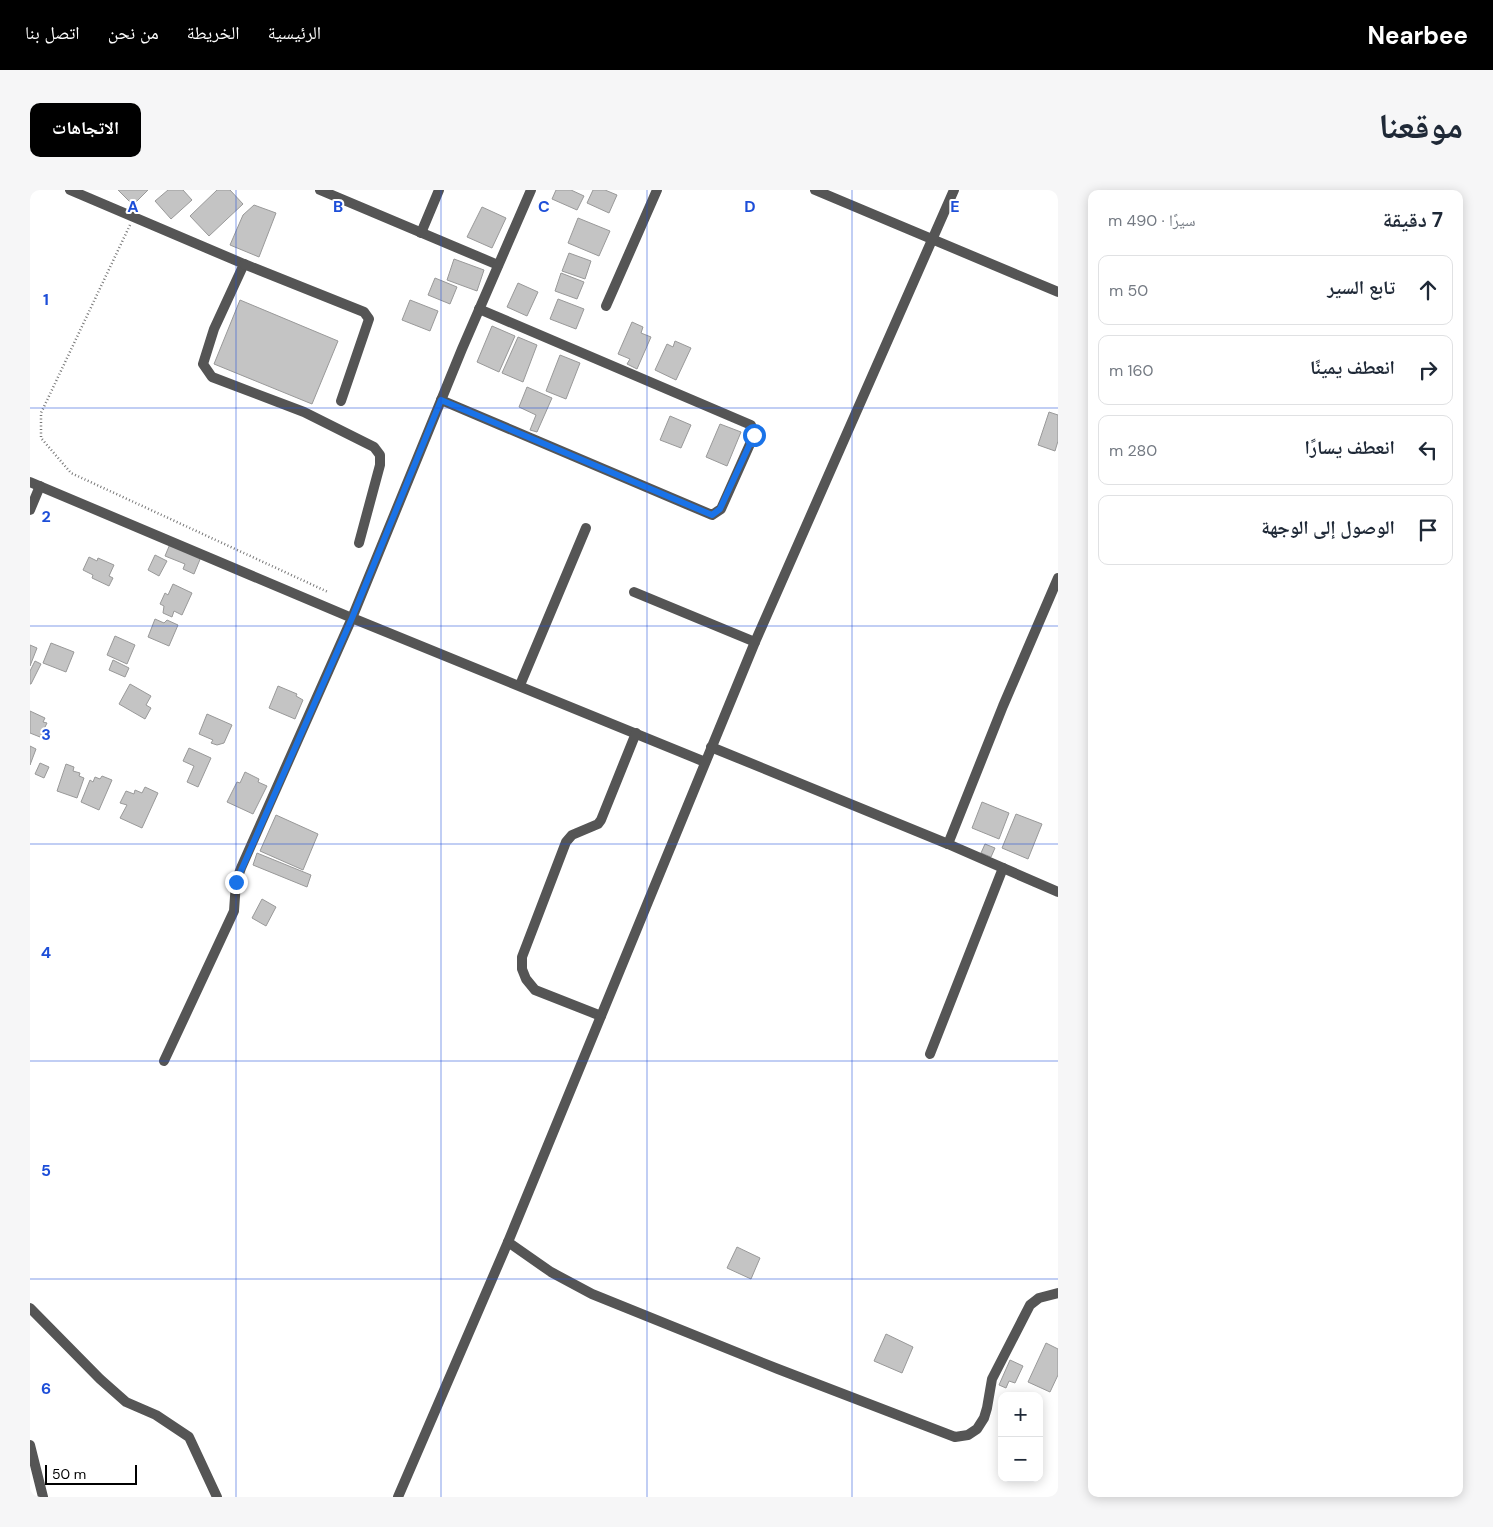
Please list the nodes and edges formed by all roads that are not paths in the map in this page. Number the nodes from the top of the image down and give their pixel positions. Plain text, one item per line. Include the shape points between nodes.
1 (70, 190) edge
2 (320, 190) edge
3 (439, 190) edge
4 (531, 190) edge
5 (657, 190) edge
6 (815, 190) edge
7 (954, 190) edge
8 (421, 233) junction
9 (933, 239) junction
10 (244, 264) junction
11 (498, 266) junction
12 (1058, 292) edge
13 (606, 306) dead end
14 (479, 309) junction
15 (441, 400) junction
16 (341, 401) dead end
17 (30, 482) edge
18 (40, 486) junction
19 (30, 510) edge
20 (586, 528) dead end
21 (359, 543) dead end
22 (1058, 578) edge
23 (634, 592) dead end
24 (352, 618) junction
25 (756, 642) junction
26 (520, 685) junction
27 (636, 733) junction
28 (711, 747) junction
29 (705, 762) junction
30 (948, 844) junction
31 (1003, 868) junction
32 (1058, 892) edge
33 (601, 1016) junction
34 (930, 1054) dead end
35 (164, 1061) dead end
36 (508, 1242) junction
37 (1058, 1293) edge
38 (30, 1308) edge
39 (30, 1445) edge
40 (43, 1497) edge
41 (217, 1497) edge
42 (398, 1497) edge

1 - 10 street
2 - 8 street
3 - 8 street
4 - 11 street
5 - 13 street
6 - 9 street
7 - 9 street
8 - 11 street
9 - 12 street
9 - 25 street
10 - 16 street via 364,312 369,319
10 - 21 street via 202,364 212,376 304,412 374,447 380,455 380,465
11 - 14 street
14 - 15 street
14 - 15 street via 751,425 754,435 720,509 712,515
15 - 24 street
17 - 18 street
18 - 19 street
18 - 24 street
20 - 26 street
22 - 30 street
23 - 25 street
24 - 26 street
24 - 35 street via 240,868 234,911
25 - 28 street
26 - 27 street
27 - 29 street
27 - 33 street via 601,820 566,842 522,957 522,969 535,990
28 - 29 street
28 - 30 street
29 - 33 street
30 - 31 street
31 - 32 street
31 - 34 street
33 - 36 street
36 - 37 street via 551,1272 592,1294 955,1436 968,1435 984,1418 992,1379 1030,1306 1039,1298
36 - 42 street
38 - 41 street via 126,1402 163,1419 189,1437
39 - 40 street

